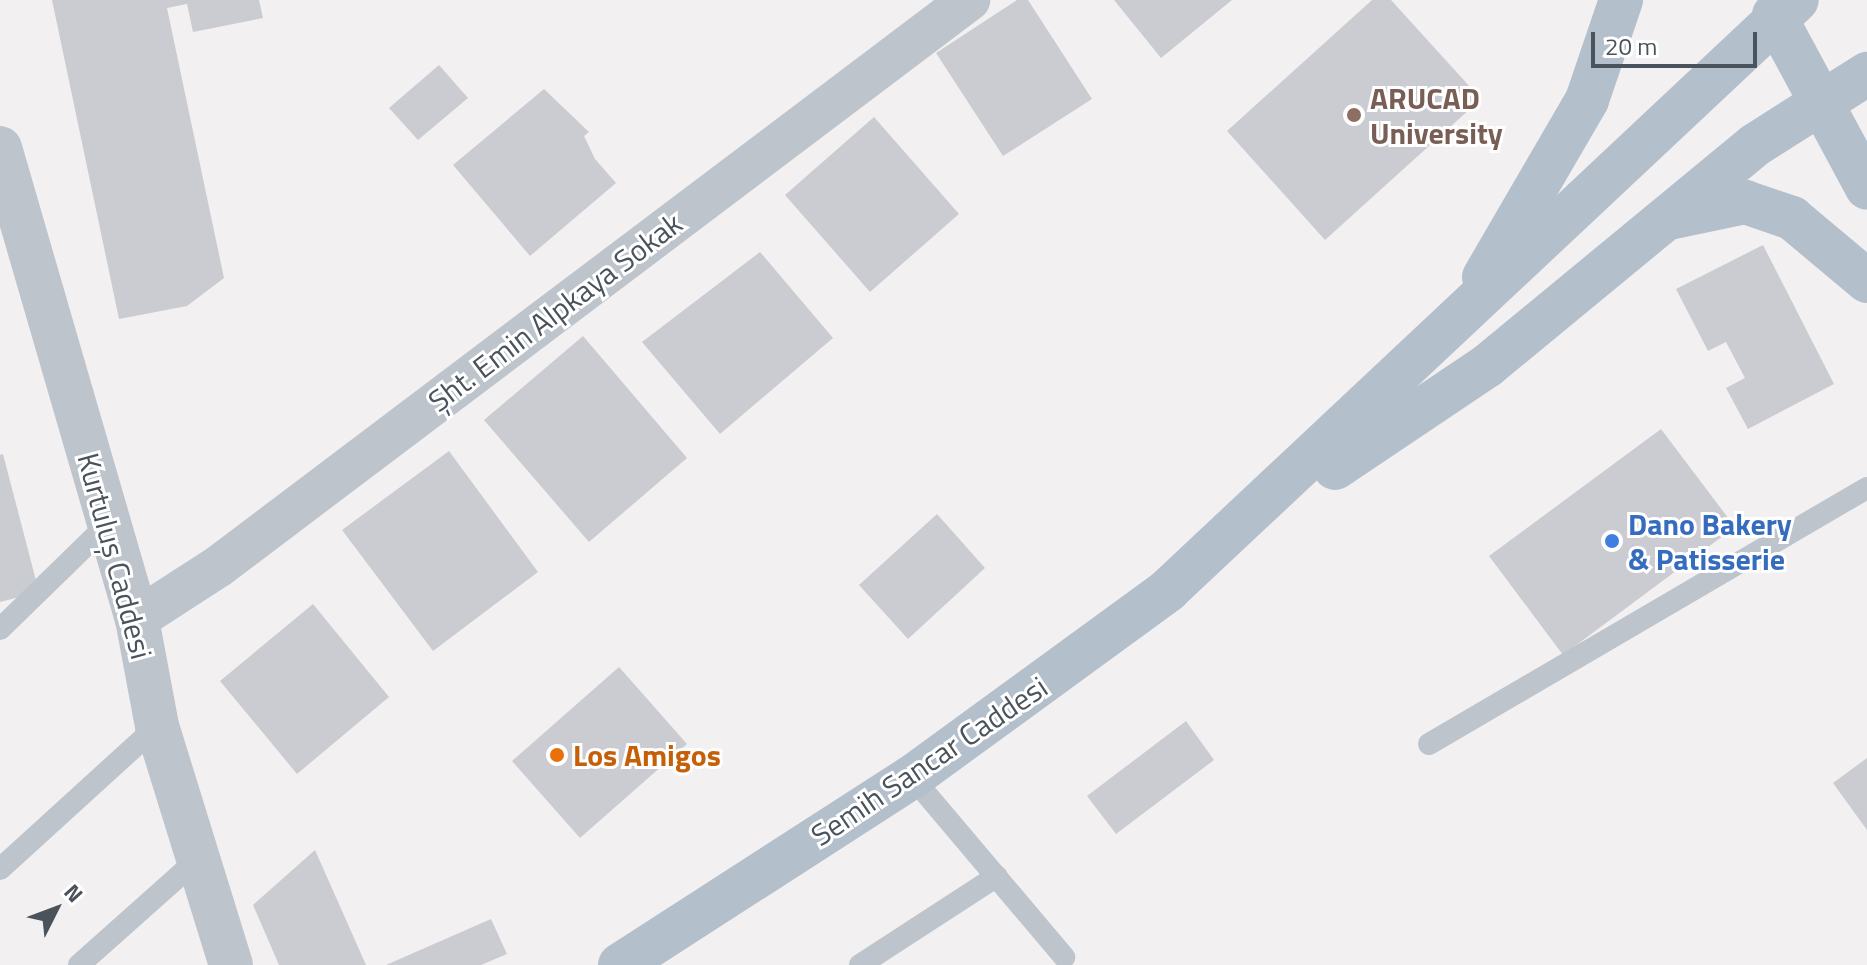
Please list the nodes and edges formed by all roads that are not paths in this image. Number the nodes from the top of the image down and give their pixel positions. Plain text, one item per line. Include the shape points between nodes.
1 (969, 0) edge
2 (1621, 0) edge
3 (1786, 8) edge
4 (1867, 74) edge
5 (1821, 102) junction
6 (2, 170) edge
7 (1867, 188) edge
8 (1654, 221) junction
9 (1867, 281) edge
10 (1459, 322) junction
11 (1867, 488) edge
12 (108, 524) junction
13 (1227, 541) junction
14 (137, 619) junction
15 (0, 629) edge
16 (157, 726) junction
17 (1429, 744) dead end
18 (912, 777) junction
19 (198, 859) junction
20 (0, 869) edge
21 (997, 876) junction
22 (1064, 957) dead end
23 (79, 965) edge
24 (231, 965) edge
25 (620, 965) edge
26 (860, 965) edge

1 - 14 street, Şht. Emin Alpkaya Sokak via 219,566
2 - 10 main road via 1587,100
3 - 5 main road
3 - 10 main road
4 - 5 main road
5 - 7 main road
5 - 8 main road
6 - 12 street, Kurtuluş Caddesi
8 - 9 main road via 1745,202 1792,218
8 - 13 main road via 1487,366
10 - 13 main road
11 - 17 lane
12 - 14 street, Kurtuluş Caddesi
12 - 15 lane
13 - 18 main road, Semih Sancar Caddesi
14 - 16 street, Kurtuluş Caddesi
16 - 19 street, Kurtuluş Caddesi
16 - 20 lane
18 - 21 lane
18 - 25 main road, Semih Sancar Caddesi
19 - 23 lane
19 - 24 street, Kurtuluş Caddesi
21 - 22 lane
21 - 26 lane

